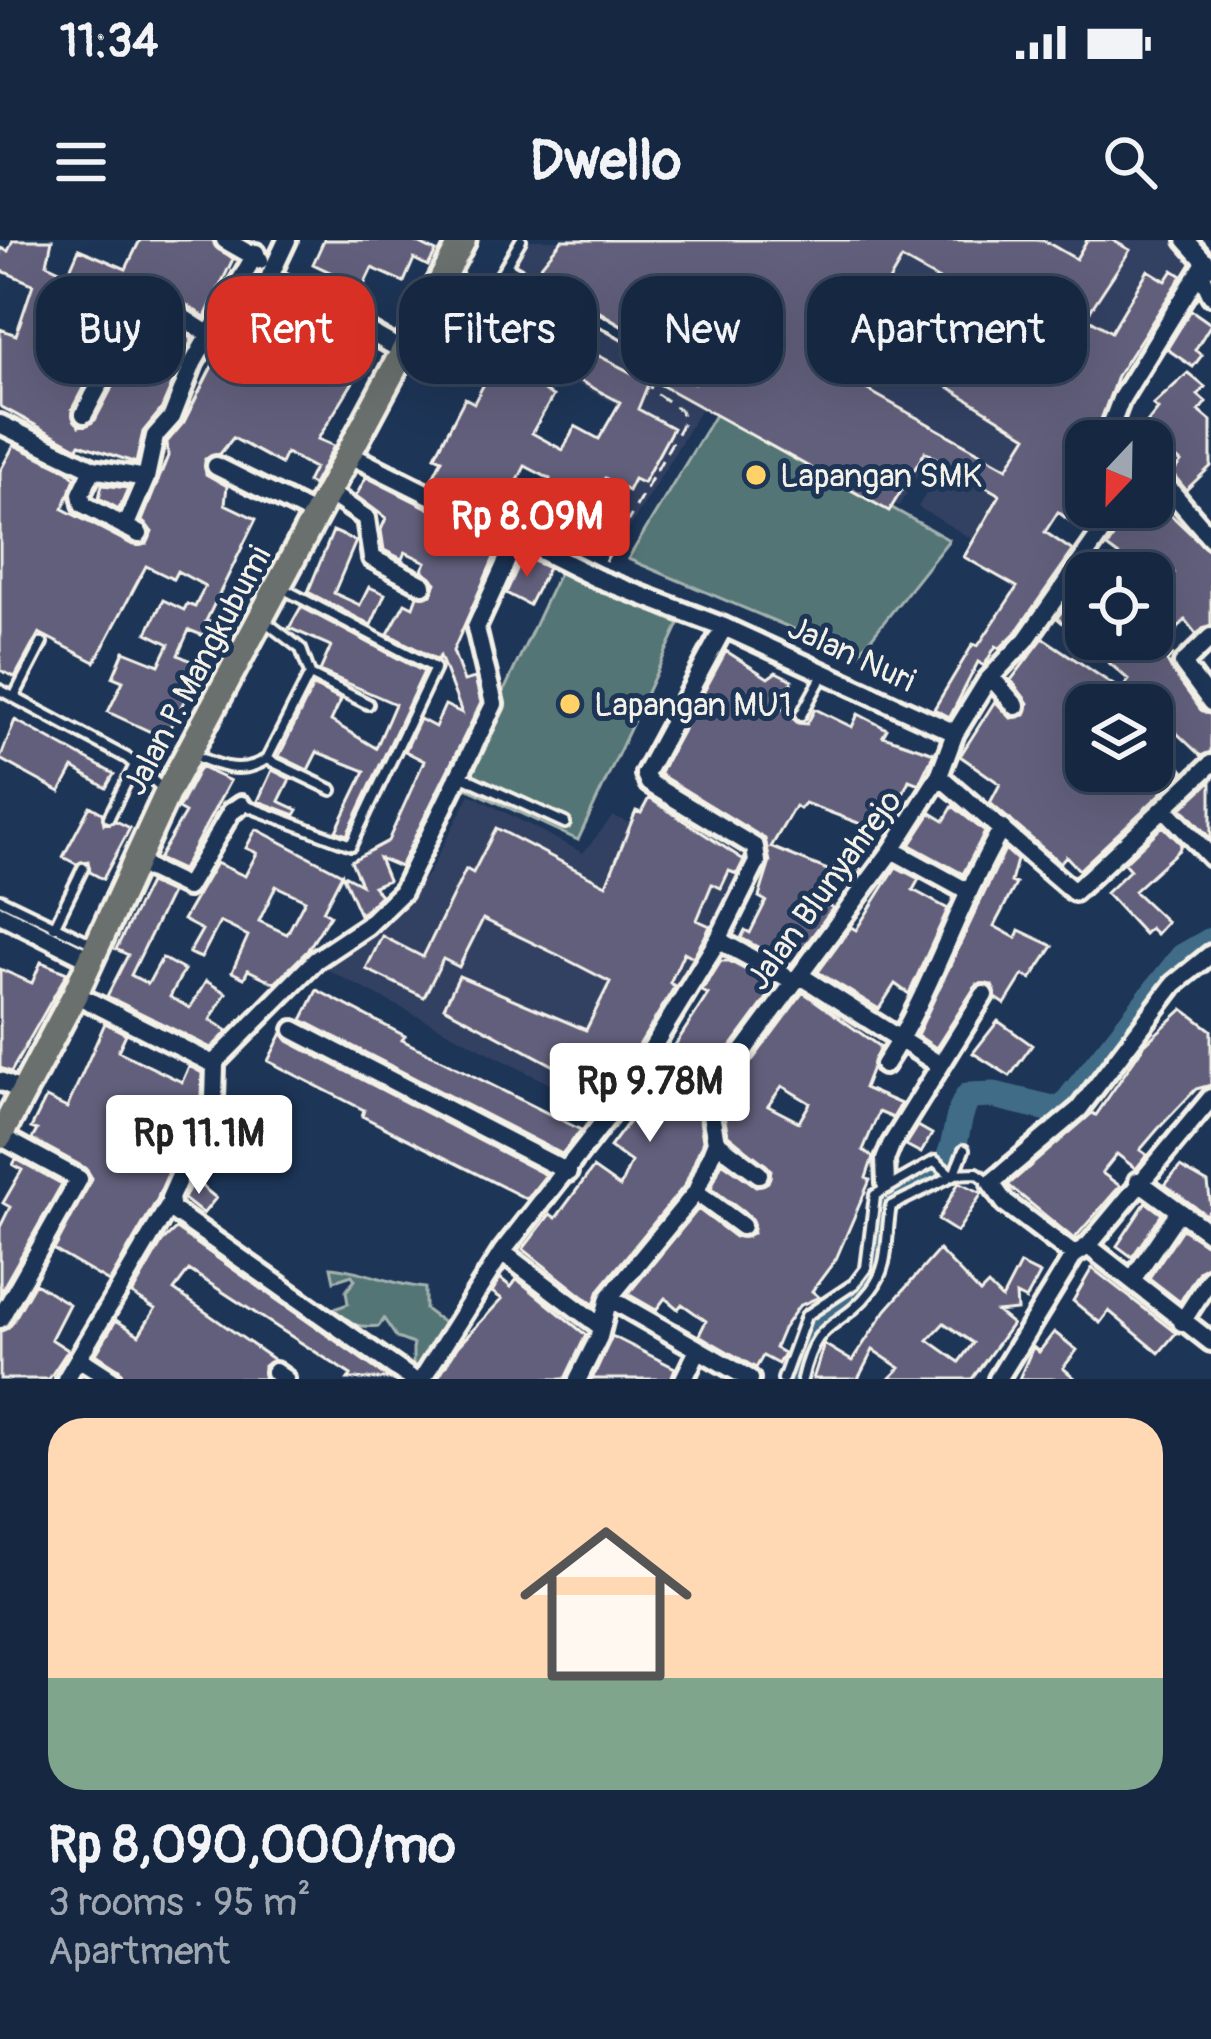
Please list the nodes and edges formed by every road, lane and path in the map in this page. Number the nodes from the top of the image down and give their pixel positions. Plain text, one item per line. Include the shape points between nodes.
1 (225, 240) edge
2 (287, 240) edge
3 (463, 240) edge
4 (520, 240) edge
5 (1186, 240) edge
6 (256, 253) junction
7 (506, 266) junction
8 (1206, 267) edge
9 (244, 276) edge
10 (270, 276) joint
11 (444, 276) edge
12 (500, 276) edge
13 (1211, 295) edge
14 (207, 333) edge
15 (621, 334) edge
16 (207, 344) edge
17 (399, 359) edge
18 (652, 384) edge
19 (84, 414) dead end
20 (1113, 420) edge
21 (0, 424) edge
22 (350, 455) junction
23 (216, 466) dead end
24 (93, 469) junction
25 (146, 478) junction
26 (328, 492) junction
27 (1173, 494) edge
28 (315, 515) junction
29 (1104, 528) edge
30 (518, 538) junction
31 (1211, 538) edge
32 (596, 578) junction
33 (423, 585) dead end
34 (278, 587) junction
35 (262, 619) junction
36 (724, 627) junction
37 (1211, 637) edge
38 (42, 643) dead end
39 (310, 674) junction
40 (824, 674) junction
41 (991, 677) junction
42 (0, 690) edge
43 (14, 697) junction
44 (1211, 702) edge
45 (368, 704) dead end
46 (1016, 706) dead end
47 (801, 715) dead end
48 (955, 733) junction
49 (189, 752) junction
50 (267, 759) junction
51 (1211, 764) edge
52 (134, 767) junction
53 (461, 776) junction
54 (939, 776) junction
55 (332, 790) dead end
56 (168, 791) junction
57 (241, 805) joint
58 (1166, 810) junction
59 (109, 817) dead end
60 (565, 823) dead end
61 (1002, 828) junction
62 (892, 850) junction
63 (1211, 856) edge
64 (135, 862) junction
65 (83, 868) dead end
66 (965, 890) junction
67 (0, 899) edge
68 (0, 914) edge
69 (54, 927) junction
70 (718, 940) junction
71 (93, 952) junction
72 (1211, 954) edge
73 (798, 979) junction
74 (75, 994) junction
75 (984, 995) dead end
76 (293, 1030) dead end
77 (900, 1041) junction
78 (214, 1063) junction
79 (884, 1064) dead end
80 (940, 1065) junction
81 (11, 1086) edge
82 (1211, 1098) edge
83 (0, 1136) edge
84 (716, 1142) junction
85 (964, 1150) dead end
86 (568, 1172) junction
87 (759, 1174) dead end
88 (952, 1174) junction
89 (1138, 1181) junction
90 (991, 1183) junction
91 (886, 1184) junction
92 (696, 1192) junction
93 (169, 1205) junction
94 (1179, 1211) junction
95 (742, 1226) dead end
96 (1211, 1234) edge
97 (1081, 1251) junction
98 (502, 1252) junction
99 (1211, 1277) edge
100 (1132, 1280) junction
101 (609, 1298) junction
102 (0, 1319) edge
103 (1182, 1322) junction
104 (600, 1326) junction
105 (1211, 1342) edge
106 (697, 1352) junction
107 (80, 1359) junction
108 (67, 1379) edge
109 (111, 1379) edge
110 (412, 1379) edge
111 (422, 1379) edge
112 (578, 1379) edge
113 (684, 1379) edge
114 (750, 1379) edge
115 (783, 1379) edge
116 (802, 1379) edge
117 (998, 1379) edge

1 - 6 street
2 - 10 street
3 - 11 main road, Jalan P. Mangkubumi
4 - 7 lane
5 - 8 street
6 - 9 street
6 - 10 street
7 - 12 lane
7 - 15 lane
8 - 13 street
8 - 20 street
14 - 19 street via 144,301
16 - 25 street via 155,436
17 - 22 main road, Jalan P. Mangkubumi
18 - 32 path via 683,423
21 - 24 street
22 - 26 main road, Jalan P. Mangkubumi
22 - 30 street, Jalan Nuri
23 - 28 street
24 - 25 street
24 - 25 street via 83,504 132,530
26 - 28 main road, Jalan P. Mangkubumi
26 - 33 street via 366,518 372,558
27 - 31 street
28 - 34 main road, Jalan P. Mangkubumi
29 - 41 street, Jalan Blunyahrejo
30 - 32 street, Jalan Nuri
30 - 53 street via 476,628 494,704
32 - 36 street, Jalan Nuri
34 - 35 main road, Jalan P. Mangkubumi
34 - 57 lane via 435,668 351,845
35 - 39 lane via 301,650
35 - 49 main road, Jalan P. Mangkubumi
36 - 40 street, Jalan Nuri
36 - 70 street via 645,774 759,853
37 - 44 street via 1183,664
38 - 43 lane
39 - 45 lane
39 - 50 lane
40 - 47 lane
40 - 48 street, Jalan Nuri
41 - 46 street
41 - 48 street, Jalan Blunyahrejo
42 - 43 lane
43 - 52 lane
48 - 54 street, Jalan Blunyahrejo
49 - 50 lane via 242,769
49 - 56 main road, Jalan P. Mangkubumi
50 - 55 lane
51 - 58 street
52 - 56 lane
52 - 59 lane
53 - 60 lane
53 - 78 street via 402,892 316,960
54 - 61 street
54 - 62 street, Jalan Blunyahrejo
56 - 64 main road, Jalan P. Mangkubumi
57 - 64 street via 187,887
58 - 61 street via 1074,892
58 - 63 street
61 - 66 street
62 - 66 street
62 - 73 street, Jalan Blunyahrejo
64 - 71 main road, Jalan P. Mangkubumi
65 - 69 lane
66 - 77 street
67 - 69 lane
68 - 71 street
69 - 71 lane
70 - 73 street
70 - 86 street
71 - 74 main road, Jalan P. Mangkubumi
72 - 90 street via 1174,984 1046,1142
73 - 77 street
73 - 84 street, Jalan Blunyahrejo via 716,1095
74 - 78 street
74 - 81 main road, Jalan P. Mangkubumi
75 - 80 street
76 - 86 street
77 - 79 street
77 - 80 street
78 - 93 street via 214,1099
80 - 91 street via 887,1154
81 - 83 main road, Jalan P. Mangkubumi
82 - 89 street
83 - 102 street via 79,1179
84 - 87 street
84 - 92 street, Jalan Blunyahrejo
85 - 88 lane
86 - 98 street
88 - 90 lane via 977,1173
88 - 91 lane via 935,1161
88 - 116 lane via 891,1206 884,1267 871,1290 822,1327
89 - 94 street
89 - 97 street
90 - 97 street via 1005,1203
91 - 115 lane via 872,1205 866,1268 806,1316
92 - 95 street
92 - 101 street, Jalan Blunyahrejo
93 - 107 street
93 - 110 street
94 - 96 street
94 - 100 street
97 - 100 street
97 - 117 street
98 - 104 street
98 - 111 street
99 - 103 street
100 - 103 street
101 - 104 street, Jalan Blunyahrejo
101 - 106 street
103 - 105 street
104 - 112 street, Jalan Blunyahrejo
106 - 113 street
106 - 114 street
107 - 108 street
107 - 109 street

